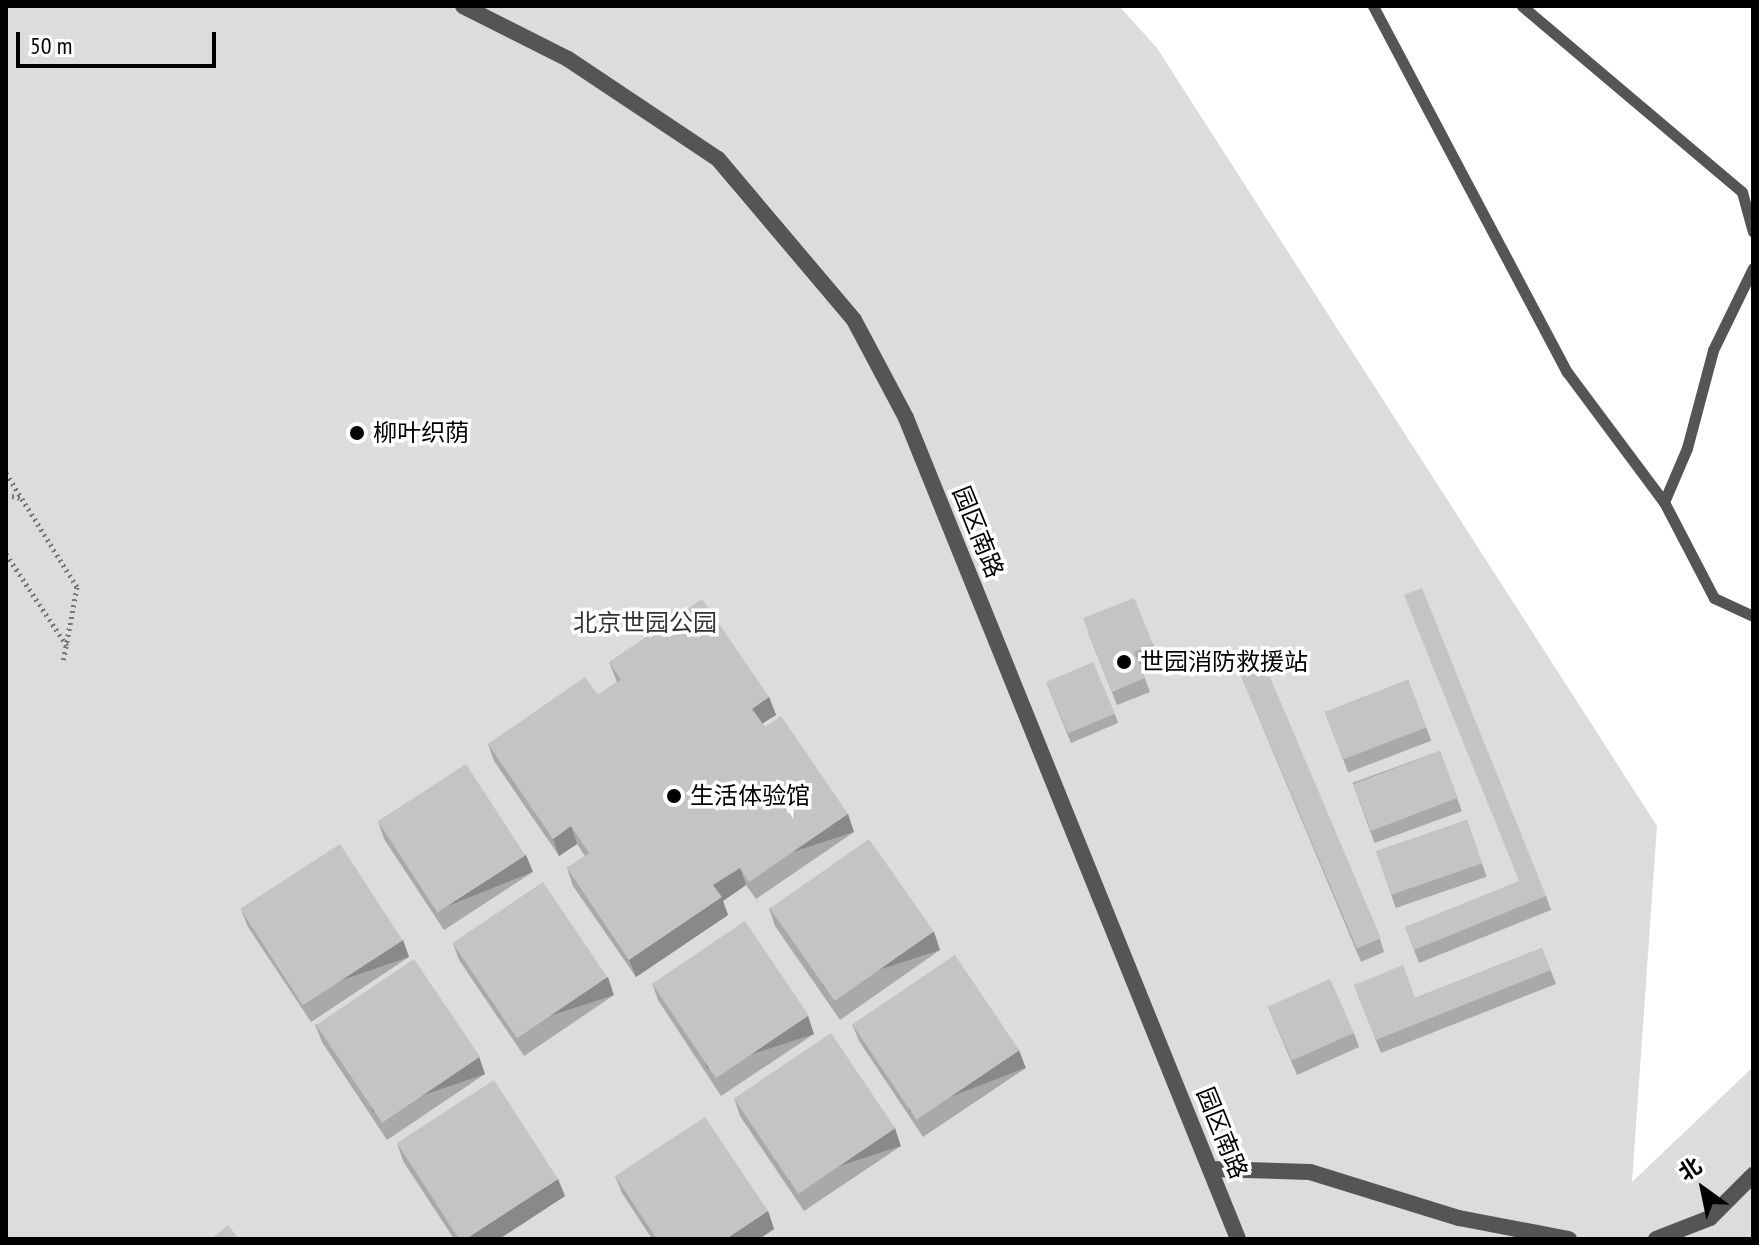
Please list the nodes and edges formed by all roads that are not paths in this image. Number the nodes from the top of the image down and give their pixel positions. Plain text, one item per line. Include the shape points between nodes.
1 (463, 6) edge
2 (1373, 6) edge
3 (1522, 6) edge
4 (1753, 232) edge
5 (1753, 268) edge
6 (1664, 502) junction
7 (1753, 616) edge
8 (1211, 1169) junction
9 (1753, 1175) edge
10 (1238, 1239) edge
11 (1569, 1239) edge
12 (1656, 1239) edge

1 - 8 street, 园区南路 via 568,59 718,159 854,320 906,418
2 - 6 lane via 1567,372
3 - 4 lane via 1742,192
5 - 6 lane via 1713,350 1687,448
6 - 7 lane via 1714,598
8 - 10 street, 园区南路
8 - 11 street via 1310,1172 1459,1218
9 - 12 street via 1710,1218

